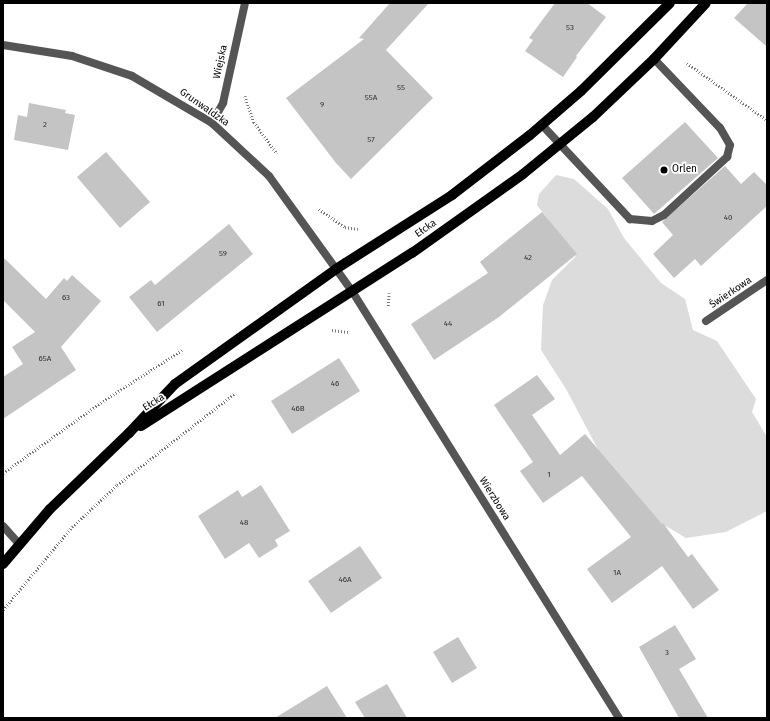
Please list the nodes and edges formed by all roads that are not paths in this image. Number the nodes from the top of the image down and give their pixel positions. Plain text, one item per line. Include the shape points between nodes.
1 (245, 3) edge
2 (670, 3) edge
3 (706, 3) edge
4 (3, 45) edge
5 (654, 59) junction
6 (212, 123) junction
7 (542, 125) junction
8 (560, 145) junction
9 (336, 269) junction
10 (767, 280) edge
11 (352, 292) junction
12 (706, 321) dead end
13 (129, 433) junction
14 (3, 526) edge
15 (20, 544) junction
16 (3, 564) edge
17 (616, 717) edge

1 - 6 street, Wiejska via 223,103
2 - 7 main road, Ełcka via 581,91
3 - 5 main road, Ełcka
4 - 6 street, Grunwaldzka via 49,50 102,65 158,90
5 - 8 main road, Ełcka
5 - 8 street via 720,128 730,145 727,157 664,215 652,221 639,222 630,219
6 - 9 street, Grunwaldzka via 270,176
7 - 8 street
7 - 9 main road, Ełcka via 452,195
8 - 11 main road, Ełcka via 467,215
9 - 11 street, Grunwaldzka
9 - 13 main road, Ełcka via 176,384
10 - 12 street, Świerkowa
11 - 13 main road, Ełcka
11 - 17 street, Wierzbowa
13 - 15 main road, Ełcka via 88,470
14 - 15 street
15 - 16 main road, Ełcka

